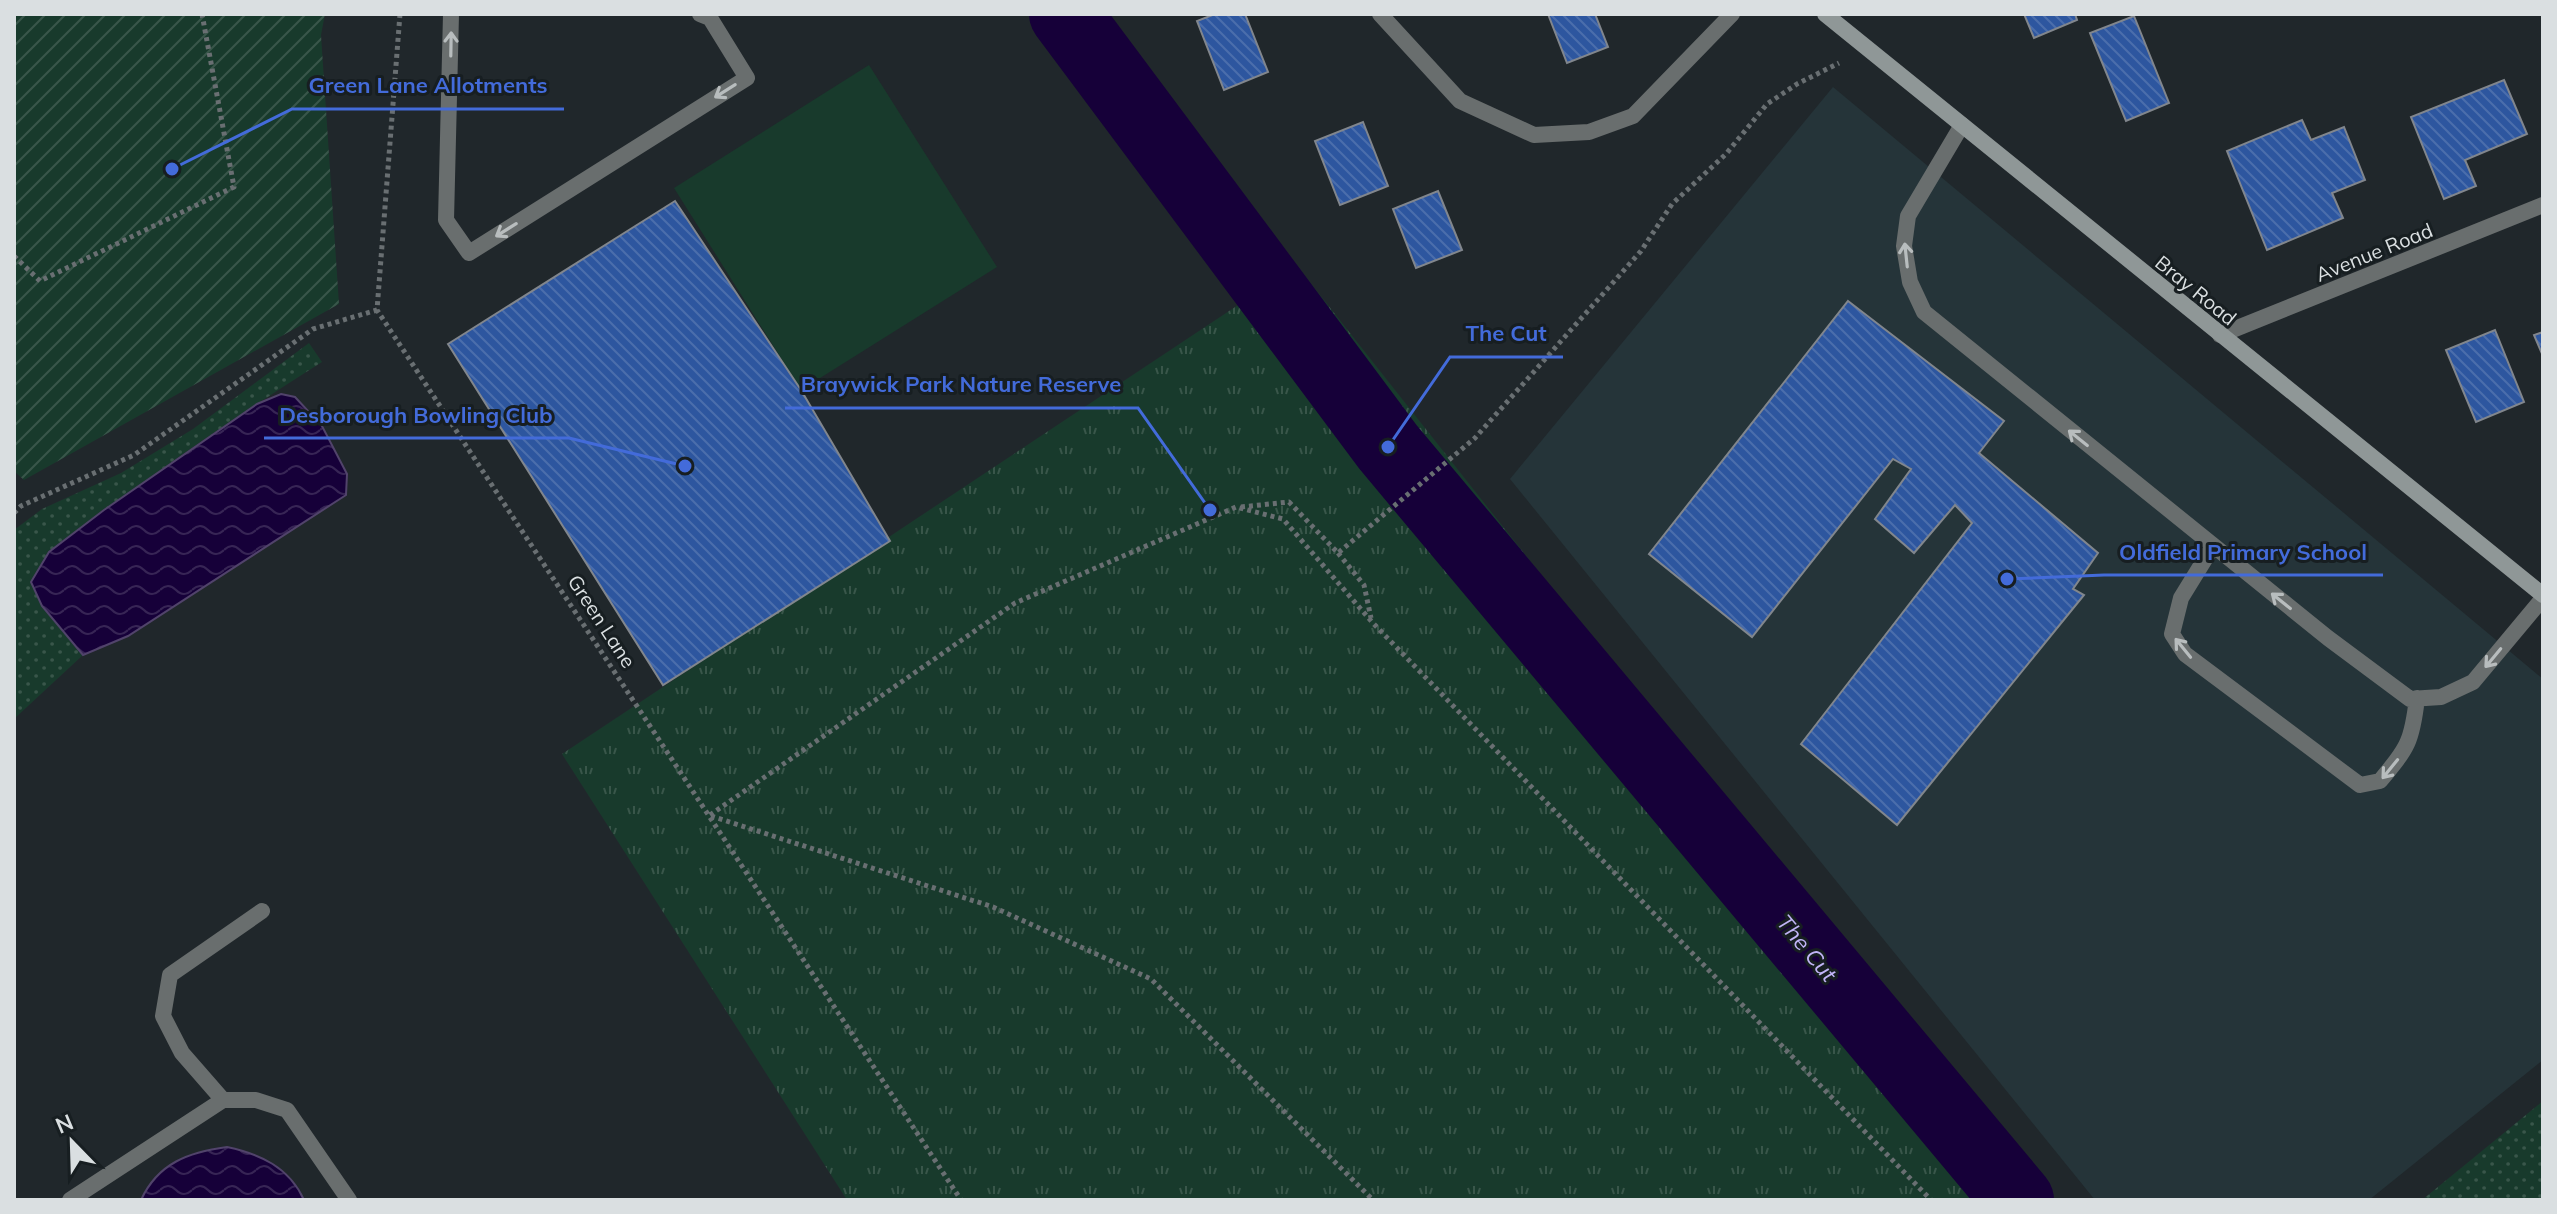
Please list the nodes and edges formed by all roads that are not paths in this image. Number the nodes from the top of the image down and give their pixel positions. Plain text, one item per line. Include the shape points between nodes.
1 (451, 14) edge
2 (700, 14) edge
3 (1380, 14) edge
4 (1732, 14) edge
5 (1825, 14) edge
6 (1962, 125) junction
7 (2543, 205) edge
8 (2220, 335) junction
9 (2213, 546) junction
10 (2543, 596) edge
11 (2417, 698) junction
12 (262, 911) dead end
13 (223, 1100) junction
14 (70, 1200) edge
15 (349, 1200) edge

2 -> 1 street via 710,18 747,78 469,253 446,220
3 - 4 street via 1460,101 1534,135 1589,132 1633,116
5 - 6 main road, Bray Road
6 - 8 main road, Bray Road
9 -> 6 street via 1924,312 1910,282 1904,246 1908,216
7 - 8 street, Avenue Road
8 - 10 main road, Bray Road
11 -> 9 street via 2410,699 2328,638
11 -> 9 street via 2413,735 2403,753 2380,781 2360,785 2185,654 2172,634 2181,598
10 -> 11 street via 2473,682 2441,697
12 - 13 street via 170,975 163,1016 182,1053
13 - 14 street
13 - 15 street via 256,1100 287,1110

